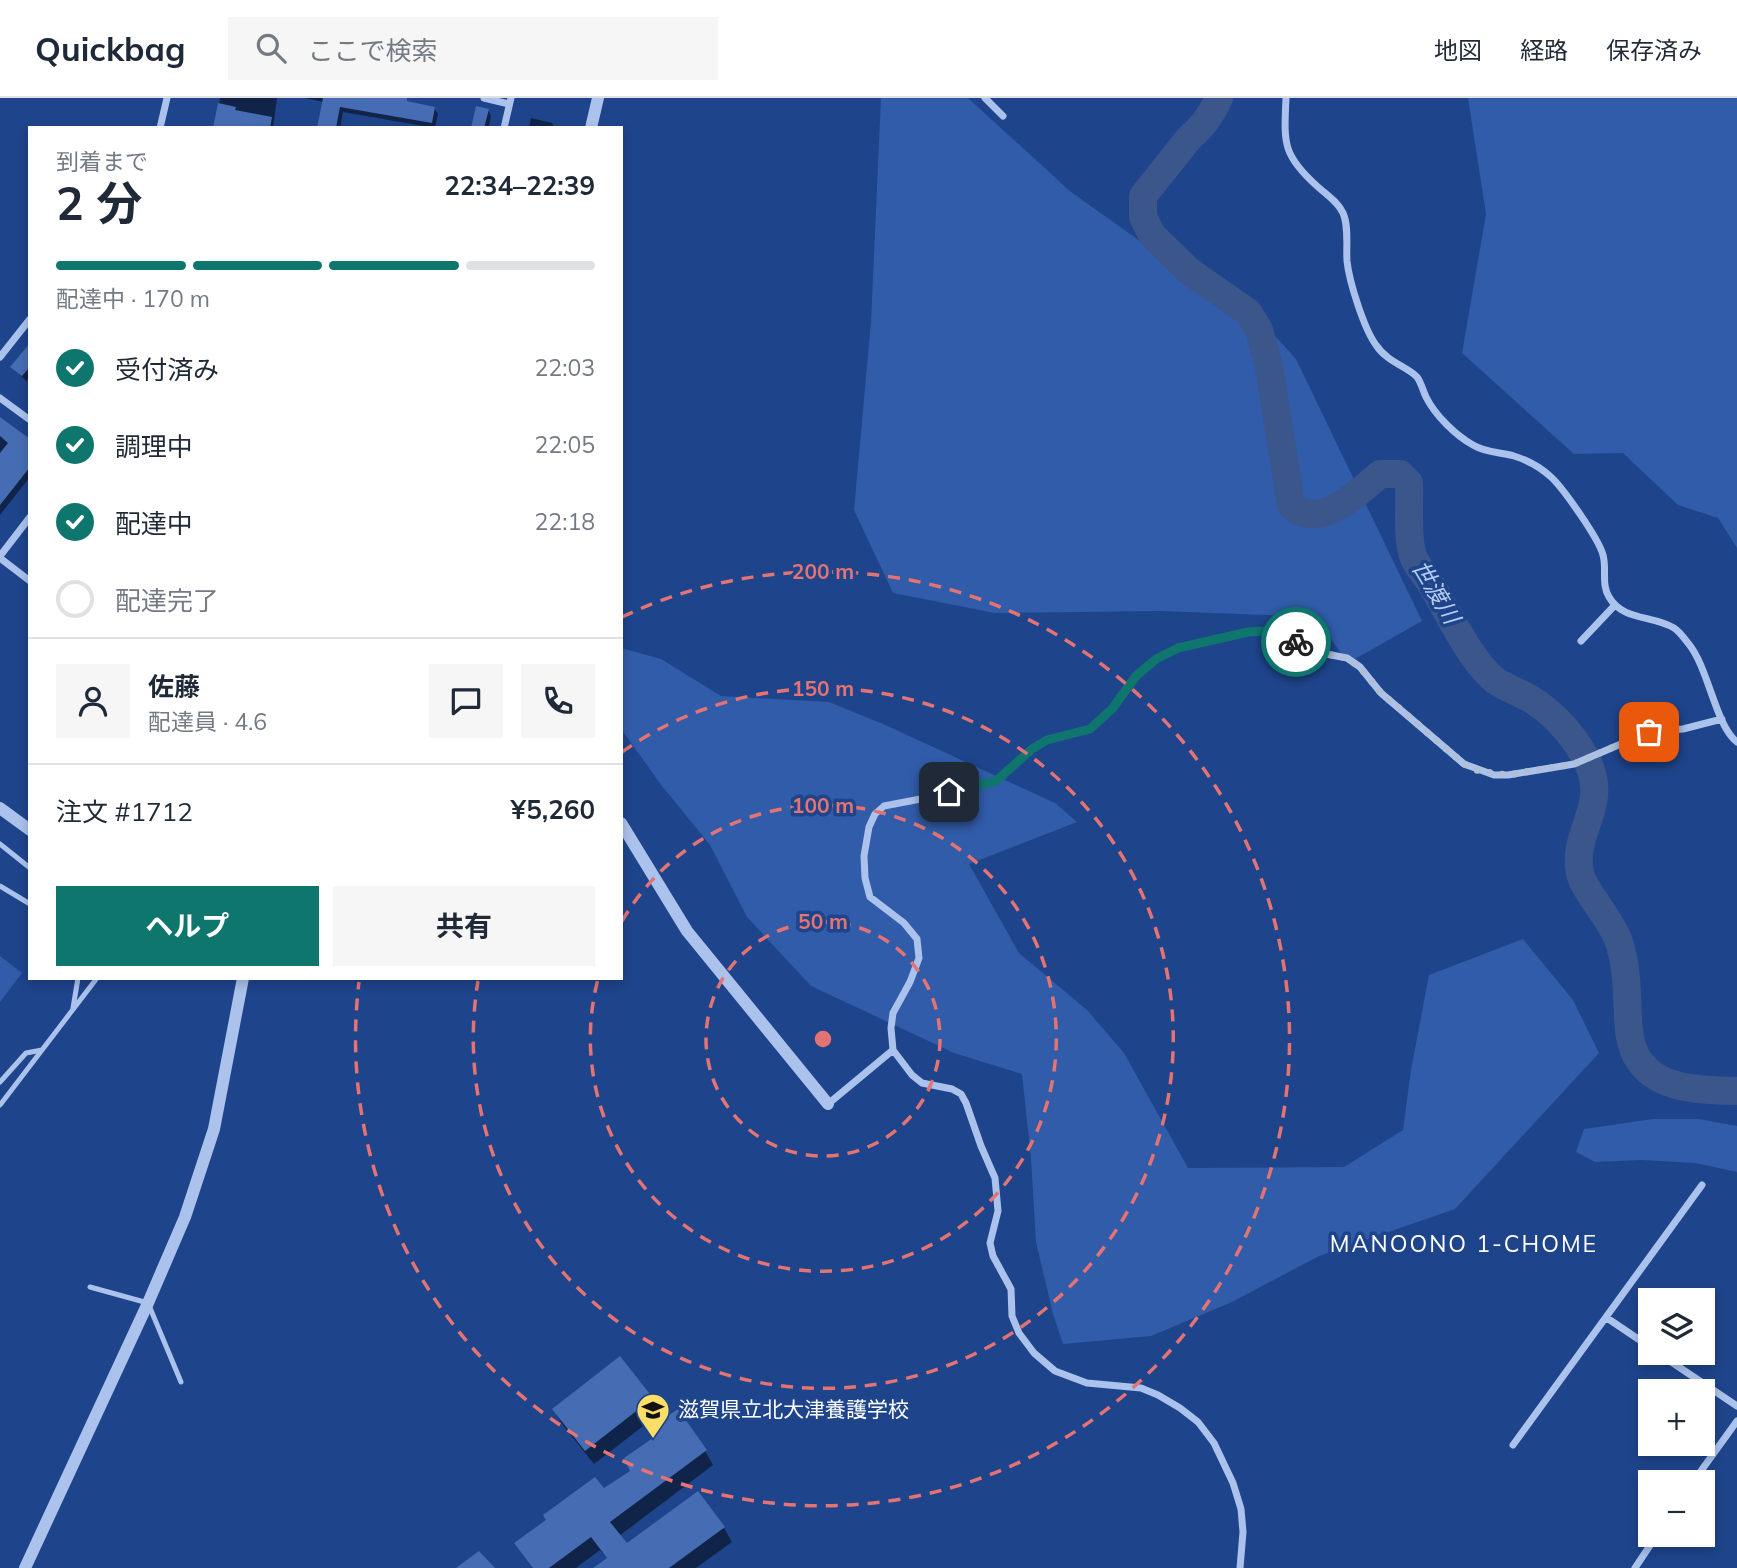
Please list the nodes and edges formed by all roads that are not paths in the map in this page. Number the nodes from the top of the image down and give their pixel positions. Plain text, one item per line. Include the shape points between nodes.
1 (167, 98) edge
2 (484, 98) edge
3 (598, 98) edge
4 (985, 98) edge
5 (1286, 98) edge
6 (510, 101) edge
7 (1003, 116) dead end
8 (160, 126) edge
9 (504, 126) edge
10 (591, 126) edge
11 (28, 321) edge
12 (0, 357) edge
13 (0, 398) edge
14 (28, 419) edge
15 (28, 520) edge
16 (0, 557) edge
17 (28, 580) edge
18 (1615, 605) junction
19 (1581, 641) dead end
20 (1723, 719) junction
21 (1737, 742) edge
22 (0, 807) edge
23 (28, 828) edge
24 (0, 844) edge
25 (627, 845) edge
26 (28, 866) edge
27 (0, 886) edge
28 (28, 903) edge
29 (78, 980) edge
30 (88, 980) edge
31 (96, 980) edge
32 (243, 980) edge
33 (87, 992) junction
34 (72, 1011) junction
35 (42, 1050) junction
36 (893, 1050) junction
37 (0, 1082) edge
38 (828, 1104) joint
39 (0, 1105) edge
40 (1702, 1185) dead end
41 (90, 1287) dead end
42 (148, 1303) junction
43 (1607, 1318) junction
44 (1638, 1339) edge
45 (1676, 1365) edge
46 (181, 1382) dead end
47 (1737, 1406) edge
48 (1737, 1421) edge
49 (1514, 1445) dead end
50 (1702, 1470) edge
51 (1649, 1547) edge
52 (25, 1568) edge
53 (1240, 1568) edge
54 (1635, 1568) edge

1 - 8 street
2 - 6 street
3 - 10 street
4 - 7 street
5 - 18 street via 1284,139 1303,173 1344,216 1347,265 1366,329 1377,347 1417,377 1437,414 1460,435 1475,446 1534,464 1552,477 1604,556 1604,579
6 - 9 street
11 - 12 street
13 - 14 street
15 - 16 street
16 - 17 street
18 - 19 street
18 - 20 street via 1633,617 1675,629 1703,667
20 - 21 street
20 - 36 street via 1649,732 1574,764 1494,775 1464,764 1347,658 1267,631 1178,648 1136,676 1112,709 1090,729 1047,740 996,781 884,806 875,814 864,856 870,897 917,939 919,958 893,1013
22 - 23 street
24 - 26 lane
25 - 38 street via 687,932
27 - 28 lane
29 - 34 lane
30 - 33 lane
31 - 33 lane
32 - 42 street via 214,1129 185,1217
33 - 34 lane
34 - 35 lane
35 - 37 lane via 26,1054
35 - 39 lane
36 - 38 street
36 - 53 street via 922,1083 952,1089 966,1103 995,1178 998,1211 990,1243 1011,1289 1018,1333 1055,1371 1087,1383 1141,1388 1198,1422 1214,1443 1237,1496 1243,1532
40 - 43 street
41 - 42 lane
42 - 46 lane
42 - 52 street
43 - 44 street
43 - 49 street
45 - 47 street
48 - 50 street
51 - 54 street

